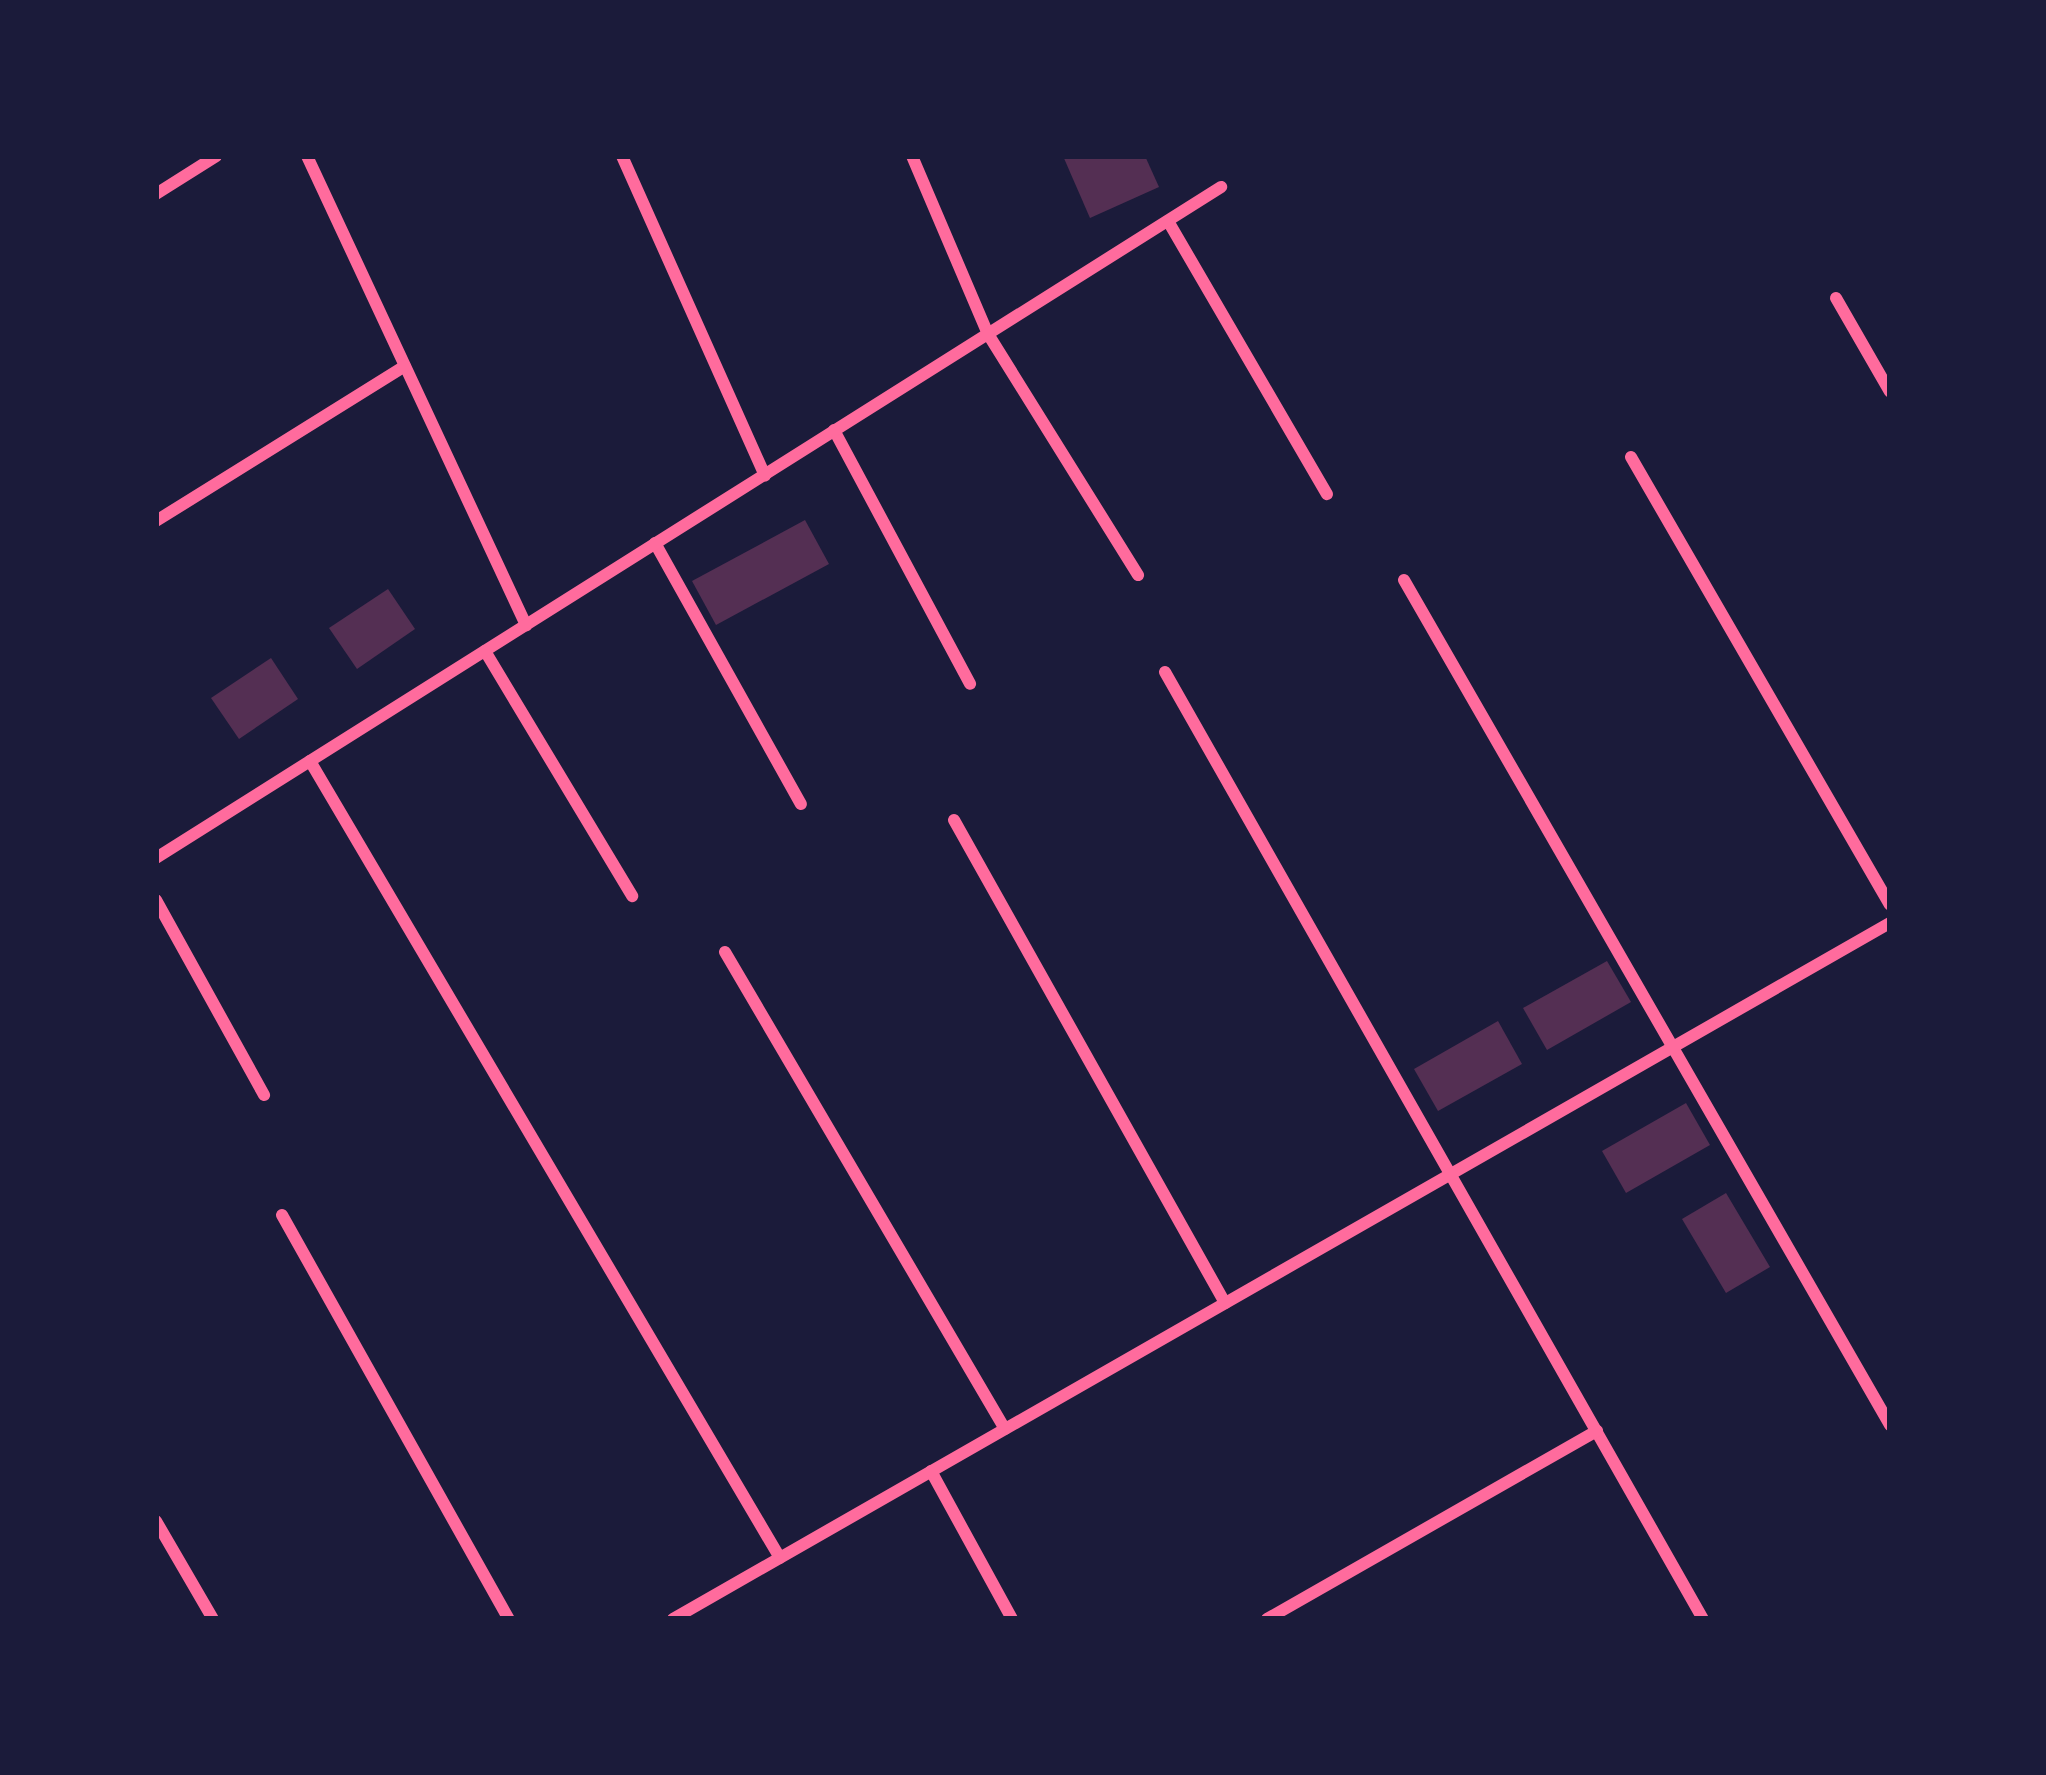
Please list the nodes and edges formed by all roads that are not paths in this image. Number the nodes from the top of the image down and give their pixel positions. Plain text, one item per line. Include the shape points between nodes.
1 (216, 156) edge
2 (307, 156) edge
3 (622, 156) edge
4 (912, 156) edge
5 (1221, 187) dead end
6 (156, 194) edge
7 (1168, 220) junction
8 (1836, 298) dead end
9 (988, 334) junction
10 (405, 366) junction
11 (1890, 392) edge
12 (834, 430) junction
13 (1631, 457) dead end
14 (765, 475) junction
15 (1327, 494) dead end
16 (156, 521) edge
17 (656, 543) junction
18 (1138, 575) dead end
19 (1404, 580) dead end
20 (526, 625) junction
21 (485, 651) junction
22 (1165, 672) dead end
23 (970, 684) dead end
24 (310, 761) junction
25 (801, 804) dead end
26 (954, 820) dead end
27 (156, 858) edge
28 (632, 896) dead end
29 (156, 900) edge
30 (1890, 905) edge
31 (1890, 923) edge
32 (725, 952) dead end
33 (1673, 1048) junction
34 (264, 1095) dead end
35 (1452, 1174) junction
36 (282, 1215) dead end
37 (1225, 1303) junction
38 (1890, 1425) edge
39 (1005, 1429) junction
40 (1597, 1431) junction
41 (932, 1471) junction
42 (156, 1521) edge
43 (780, 1558) junction
44 (213, 1619) edge
45 (509, 1619) edge
46 (673, 1619) edge
47 (1012, 1619) edge
48 (1267, 1619) edge
49 (1703, 1619) edge

1 - 6 street
2 - 10 street
3 - 14 street
4 - 9 street
5 - 7 street
7 - 9 street
7 - 15 street
8 - 11 street
9 - 12 street
9 - 18 street
10 - 16 street
10 - 20 street
12 - 14 street
12 - 23 street
13 - 30 street
14 - 17 street
17 - 20 street
17 - 25 street
19 - 33 street
20 - 21 street
21 - 24 street
21 - 28 street
22 - 35 street
24 - 27 street
24 - 43 street
26 - 37 street
29 - 34 street
31 - 33 street
32 - 39 street
33 - 35 street
33 - 38 street
35 - 37 street
35 - 40 street
36 - 45 street
37 - 39 street
39 - 41 street
40 - 48 street
40 - 49 street
41 - 43 street
41 - 47 street
42 - 44 street
43 - 46 street

